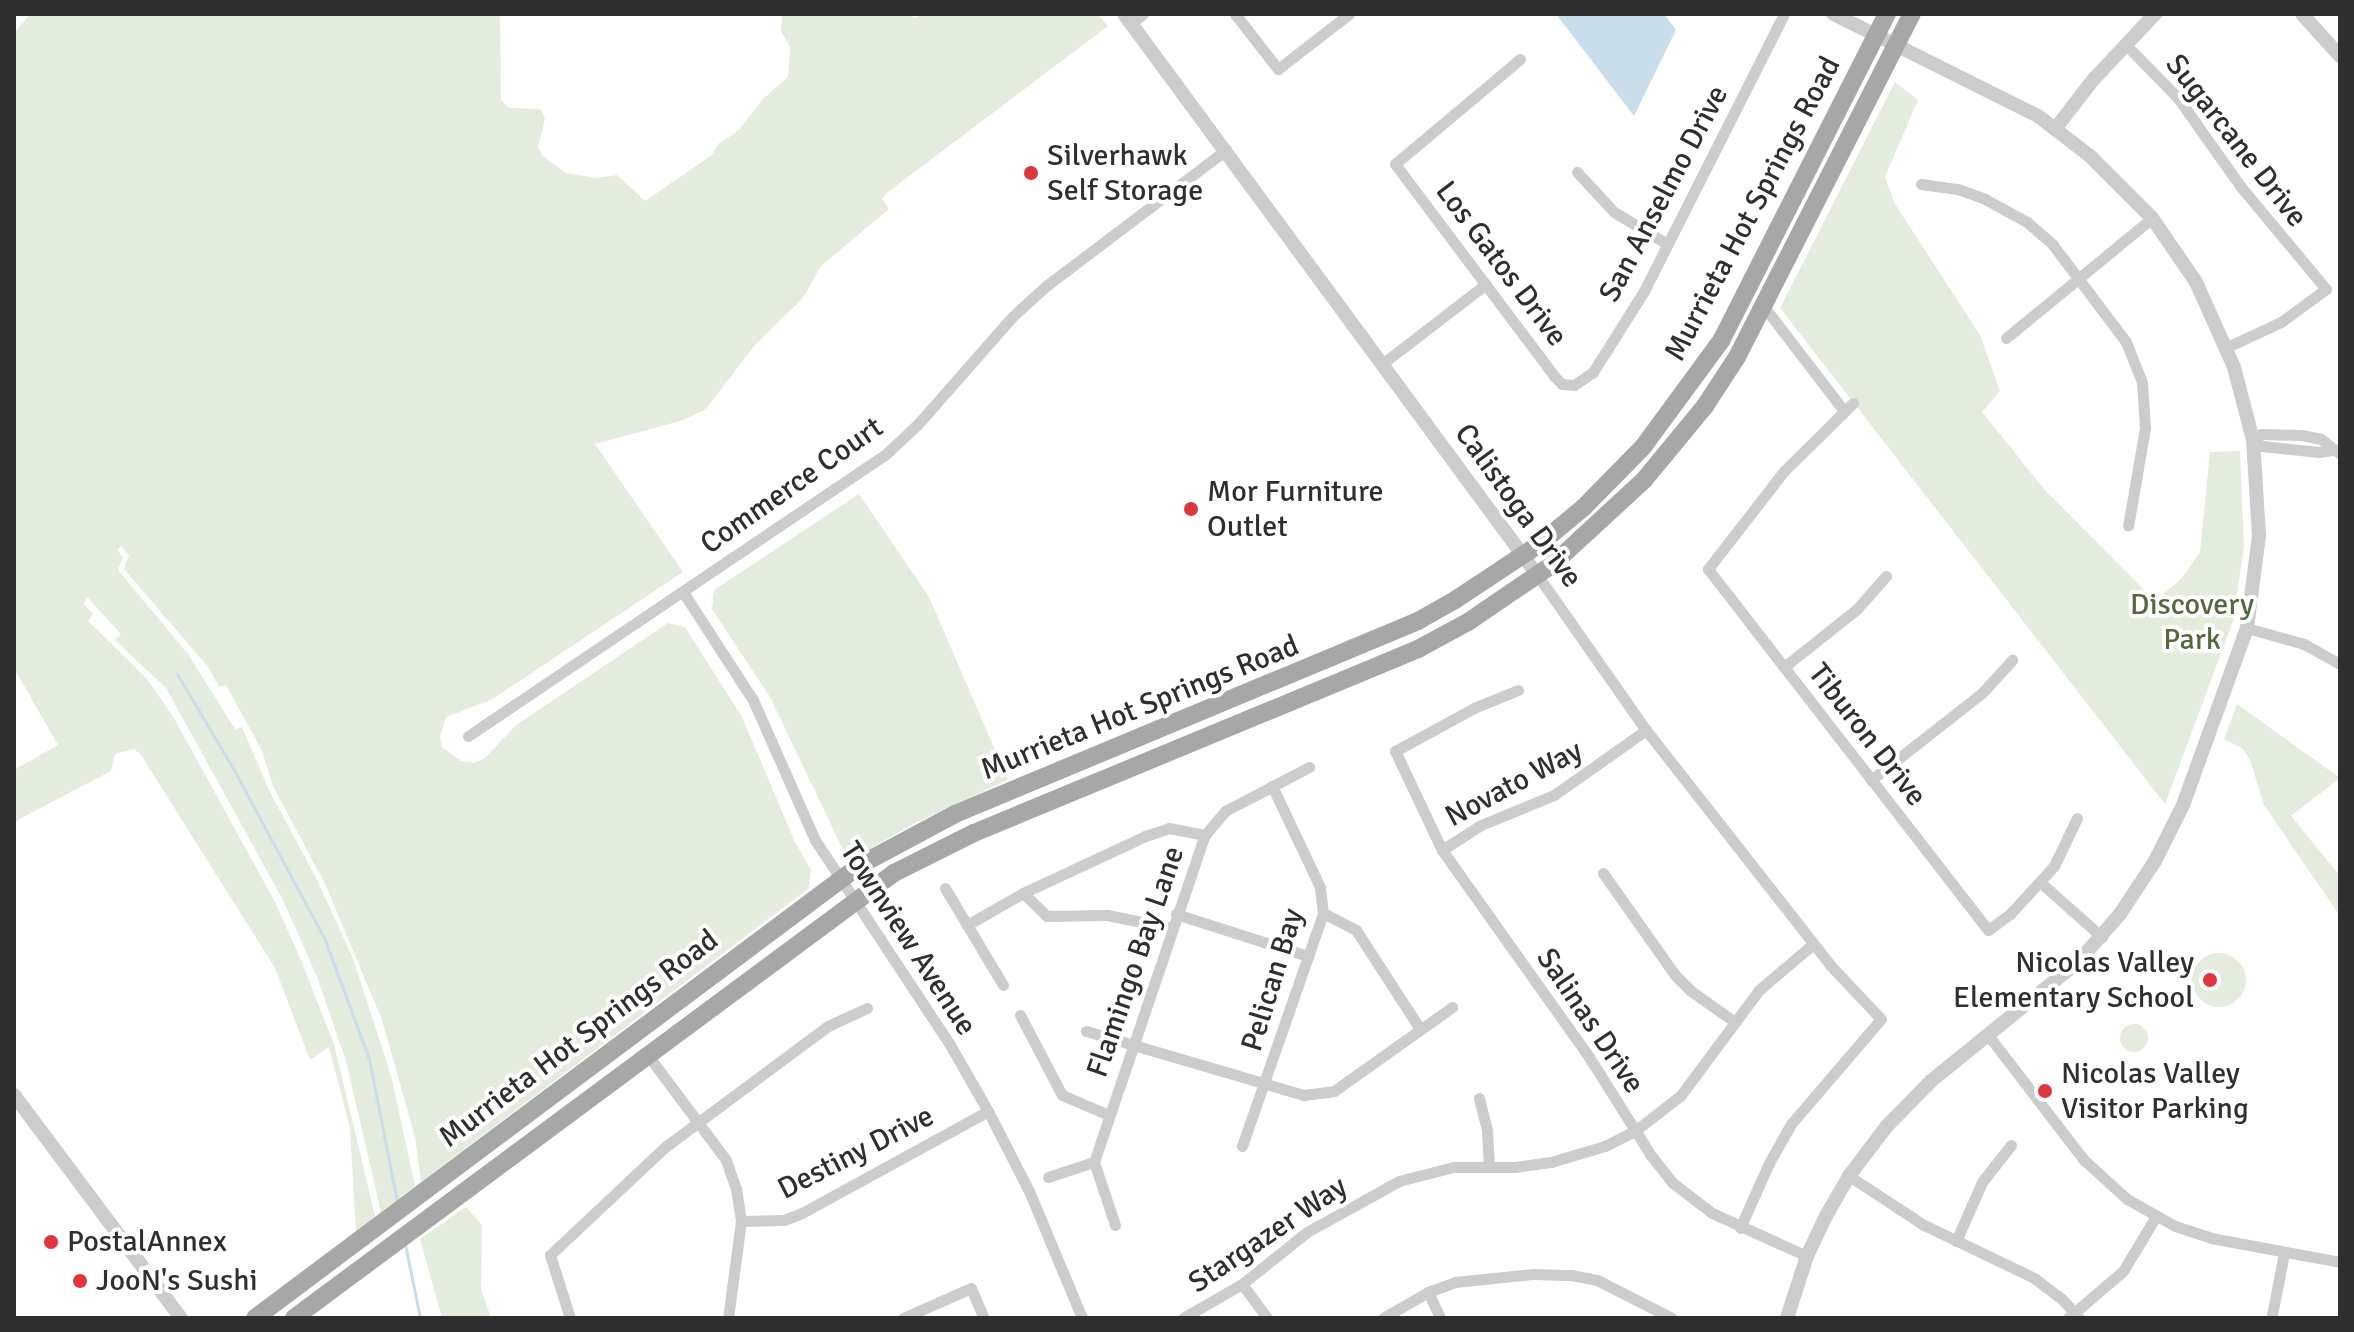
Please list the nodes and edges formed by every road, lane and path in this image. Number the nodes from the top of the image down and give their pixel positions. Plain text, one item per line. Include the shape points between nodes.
1 (1235, 14) edge
2 (1349, 14) edge
3 (1784, 14) edge
4 (1833, 14) edge
5 (1887, 14) edge
6 (1912, 14) edge
7 (2155, 14) edge
8 (2302, 14) edge
9 (1133, 17) edge
10 (1876, 36) junction
11 (1897, 45) junction
12 (2126, 45) junction
13 (2340, 56) edge
14 (1520, 59) dead end
15 (2055, 129) junction
16 (1226, 150) junction
17 (1577, 172) dead end
18 (1921, 184) dead end
19 (2152, 218) junction
20 (1667, 244) junction
21 (2080, 278) junction
22 (1486, 284) junction
23 (1765, 308) junction
24 (2006, 338) dead end
25 (2227, 347) junction
26 (1382, 364) junction
27 (1574, 385) joint
28 (2253, 440) junction
29 (2336, 452) edge
30 (2128, 526) dead end
31 (1523, 556) junction
32 (1538, 576) junction
33 (1886, 576) dead end
34 (683, 592) junction
35 (2247, 628) junction
36 (2012, 660) dead end
37 (2340, 664) edge
38 (1784, 667) junction
39 (1518, 690) dead end
40 (1646, 730) junction
41 (468, 736) dead end
42 (1309, 767) dead end
43 (1871, 780) junction
44 (1272, 786) junction
45 (2077, 818) dead end
46 (1205, 835) junction
47 (1442, 850) junction
48 (1603, 873) dead end
49 (841, 878) junction
50 (2040, 882) junction
51 (945, 888) dead end
52 (1023, 893) junction
53 (853, 900) junction
54 (1323, 913) junction
55 (1176, 914) junction
56 (967, 925) junction
57 (1171, 928) junction
58 (2102, 937) junction
59 (1813, 944) junction
60 (1308, 956) junction
61 (1003, 985) dead end
62 (1452, 1007) dead end
63 (867, 1008) dead end
64 (1020, 1015) dead end
65 (1735, 1022) junction
66 (1420, 1029) junction
67 (1086, 1031) dead end
68 (1988, 1035) junction
69 (1133, 1043) junction
70 (647, 1054) junction
71 (1265, 1085) junction
72 (14, 1095) edge
73 (1479, 1098) dead end
74 (988, 1111) junction
75 (1109, 1115) junction
76 (699, 1123) junction
77 (1635, 1131) junction
78 (2011, 1145) dead end
79 (1242, 1146) dead end
80 (1094, 1162) junction
81 (1489, 1166) junction
82 (1849, 1176) junction
83 (1048, 1177) dead end
84 (2156, 1216) junction
85 (741, 1221) junction
86 (1115, 1225) dead end
87 (1740, 1228) junction
88 (1956, 1241) junction
89 (2284, 1253) junction
90 (1807, 1256) junction
91 (2340, 1262) edge
92 (1242, 1284) junction
93 (1428, 1292) junction
94 (2272, 1315) dead end
95 (2074, 1316) edge
96 (181, 1318) edge
97 (255, 1318) edge
98 (294, 1318) edge
99 (570, 1318) edge
100 (728, 1318) edge
101 (903, 1318) edge
102 (984, 1318) edge
103 (1082, 1318) edge
104 (1183, 1318) edge
105 (1267, 1318) edge
106 (1383, 1318) edge
107 (1440, 1318) edge
108 (1672, 1318) edge
109 (1787, 1318) edge

1 - 2 street via 1278,69
3 - 20 street, San Anselmo Drive
4 - 10 street
5 - 10 main road, Murrieta Hot Springs Road
6 - 11 main road, Murrieta Hot Springs Road
7 - 12 street
8 - 13 street
9 - 16 street, Calistoga Drive
10 - 11 street
10 - 31 main road, Murrieta Hot Springs Road via 1746,295 1686,393 1620,472
11 - 15 street via 2015,103
11 - 23 main road, Murrieta Hot Springs Road
12 - 15 street
12 - 25 street, Sugarcane Drive via 2178,98 2241,187 2326,289 2281,322
14 - 22 street, Los Gatos Drive via 1395,164
15 - 19 street via 2107,171
16 - 26 street, Calistoga Drive
16 - 34 street, Commerce Court via 1034,296 886,454
17 - 20 street via 1614,212
18 - 21 street via 1958,189 2011,212 2041,233
19 - 21 street
19 - 25 street via 2196,282
20 - 27 street, San Anselmo Drive via 1593,372
21 - 24 street
21 - 30 street via 2126,342 2142,382 2145,428
22 - 26 street
22 - 27 street, Los Gatos Drive via 1554,376 1562,384
23 - 32 main road, Murrieta Hot Springs Road via 1676,443 1612,512
23 - 38 street, Tiburon Drive via 1848,407 1784,471 1708,569
25 - 28 street
26 - 31 street, Calistoga Drive
28 - 29 street via 2261,434 2302,435 2321,439
28 - 35 street via 2259,535
31 - 32 street, Calistoga Drive
31 - 49 main road, Murrieta Hot Springs Road via 1418,621 955,814
32 - 40 street, Calistoga Drive
32 - 53 main road, Murrieta Hot Springs Road via 1418,649 974,833
33 - 38 street via 1857,609
34 - 41 street, Commerce Court
34 - 49 street, Townview Avenue via 753,700 811,831
35 - 37 street via 2304,644
35 - 58 street via 2170,832
36 - 43 street via 1982,693
38 - 43 street, Tiburon Drive
39 - 47 street, Salinas Drive via 1395,751
40 - 47 street, Novato Way via 1554,795 1481,825
40 - 59 street, Calistoga Drive
42 - 44 street, Flamingo Bay Lane
43 - 50 street, Tiburon Drive via 1988,930
44 - 46 street, Flamingo Bay Lane via 1225,811
44 - 54 street, Pelican Bay via 1320,887
45 - 50 street via 2066,846
46 - 52 street via 1169,828
46 - 55 street, Flamingo Bay Lane
47 - 77 street, Salinas Drive
48 - 65 street via 1675,975
49 - 53 street, Townview Avenue
49 - 97 main road, Murrieta Hot Springs Road
50 - 58 street
51 - 56 street
52 - 56 street
52 - 57 street via 1047,916 1107,915
53 - 70 main road, Murrieta Hot Springs Road
53 - 74 street, Townview Avenue
54 - 60 street, Pelican Bay
54 - 66 street via 1356,930
55 - 57 street, Flamingo Bay Lane
55 - 60 street
56 - 61 street
57 - 69 street, Flamingo Bay Lane
58 - 68 street via 2063,976
59 - 65 street, Stargazer Way via 1775,974
59 - 87 street, Calistoga Drive via 1881,1019 1791,1124
60 - 71 street, Pelican Bay
62 - 66 street
63 - 76 street via 828,1026
64 - 75 street via 1062,1095
65 - 77 street, Stargazer Way via 1696,1079
66 - 71 street via 1334,1091 1303,1095
67 - 69 street
68 - 82 street via 1913,1098
68 - 84 street via 2084,1160 2127,1199
69 - 71 street
69 - 75 street, Flamingo Bay Lane
70 - 76 street
70 - 98 main road, Murrieta Hot Springs Road
71 - 79 street, Pelican Bay
72 - 96 street
73 - 81 street
74 - 85 street, Destiny Drive via 802,1213 784,1220
74 - 103 street, Townview Avenue via 1029,1191
75 - 80 street, Flamingo Bay Lane
76 - 85 street via 726,1160
76 - 99 street via 636,1171 550,1255
77 - 81 street, Stargazer Way via 1551,1162
77 - 87 street, Salinas Drive via 1673,1183
78 - 88 street via 1982,1182
80 - 83 street
80 - 86 street
81 - 92 street, Stargazer Way via 1453,1167 1399,1181 1307,1232
82 - 88 street
82 - 90 street
84 - 89 street via 2211,1238
84 - 95 street via 2123,1271
85 - 100 street
87 - 90 street, Salinas Drive
88 - 95 street via 2034,1278
89 - 91 street
89 - 94 street
90 - 109 street
92 - 104 street, Stargazer Way
92 - 105 street
93 - 106 street
93 - 107 street
93 - 108 street via 1489,1277 1571,1275 1597,1280
101 - 102 street via 971,1288

